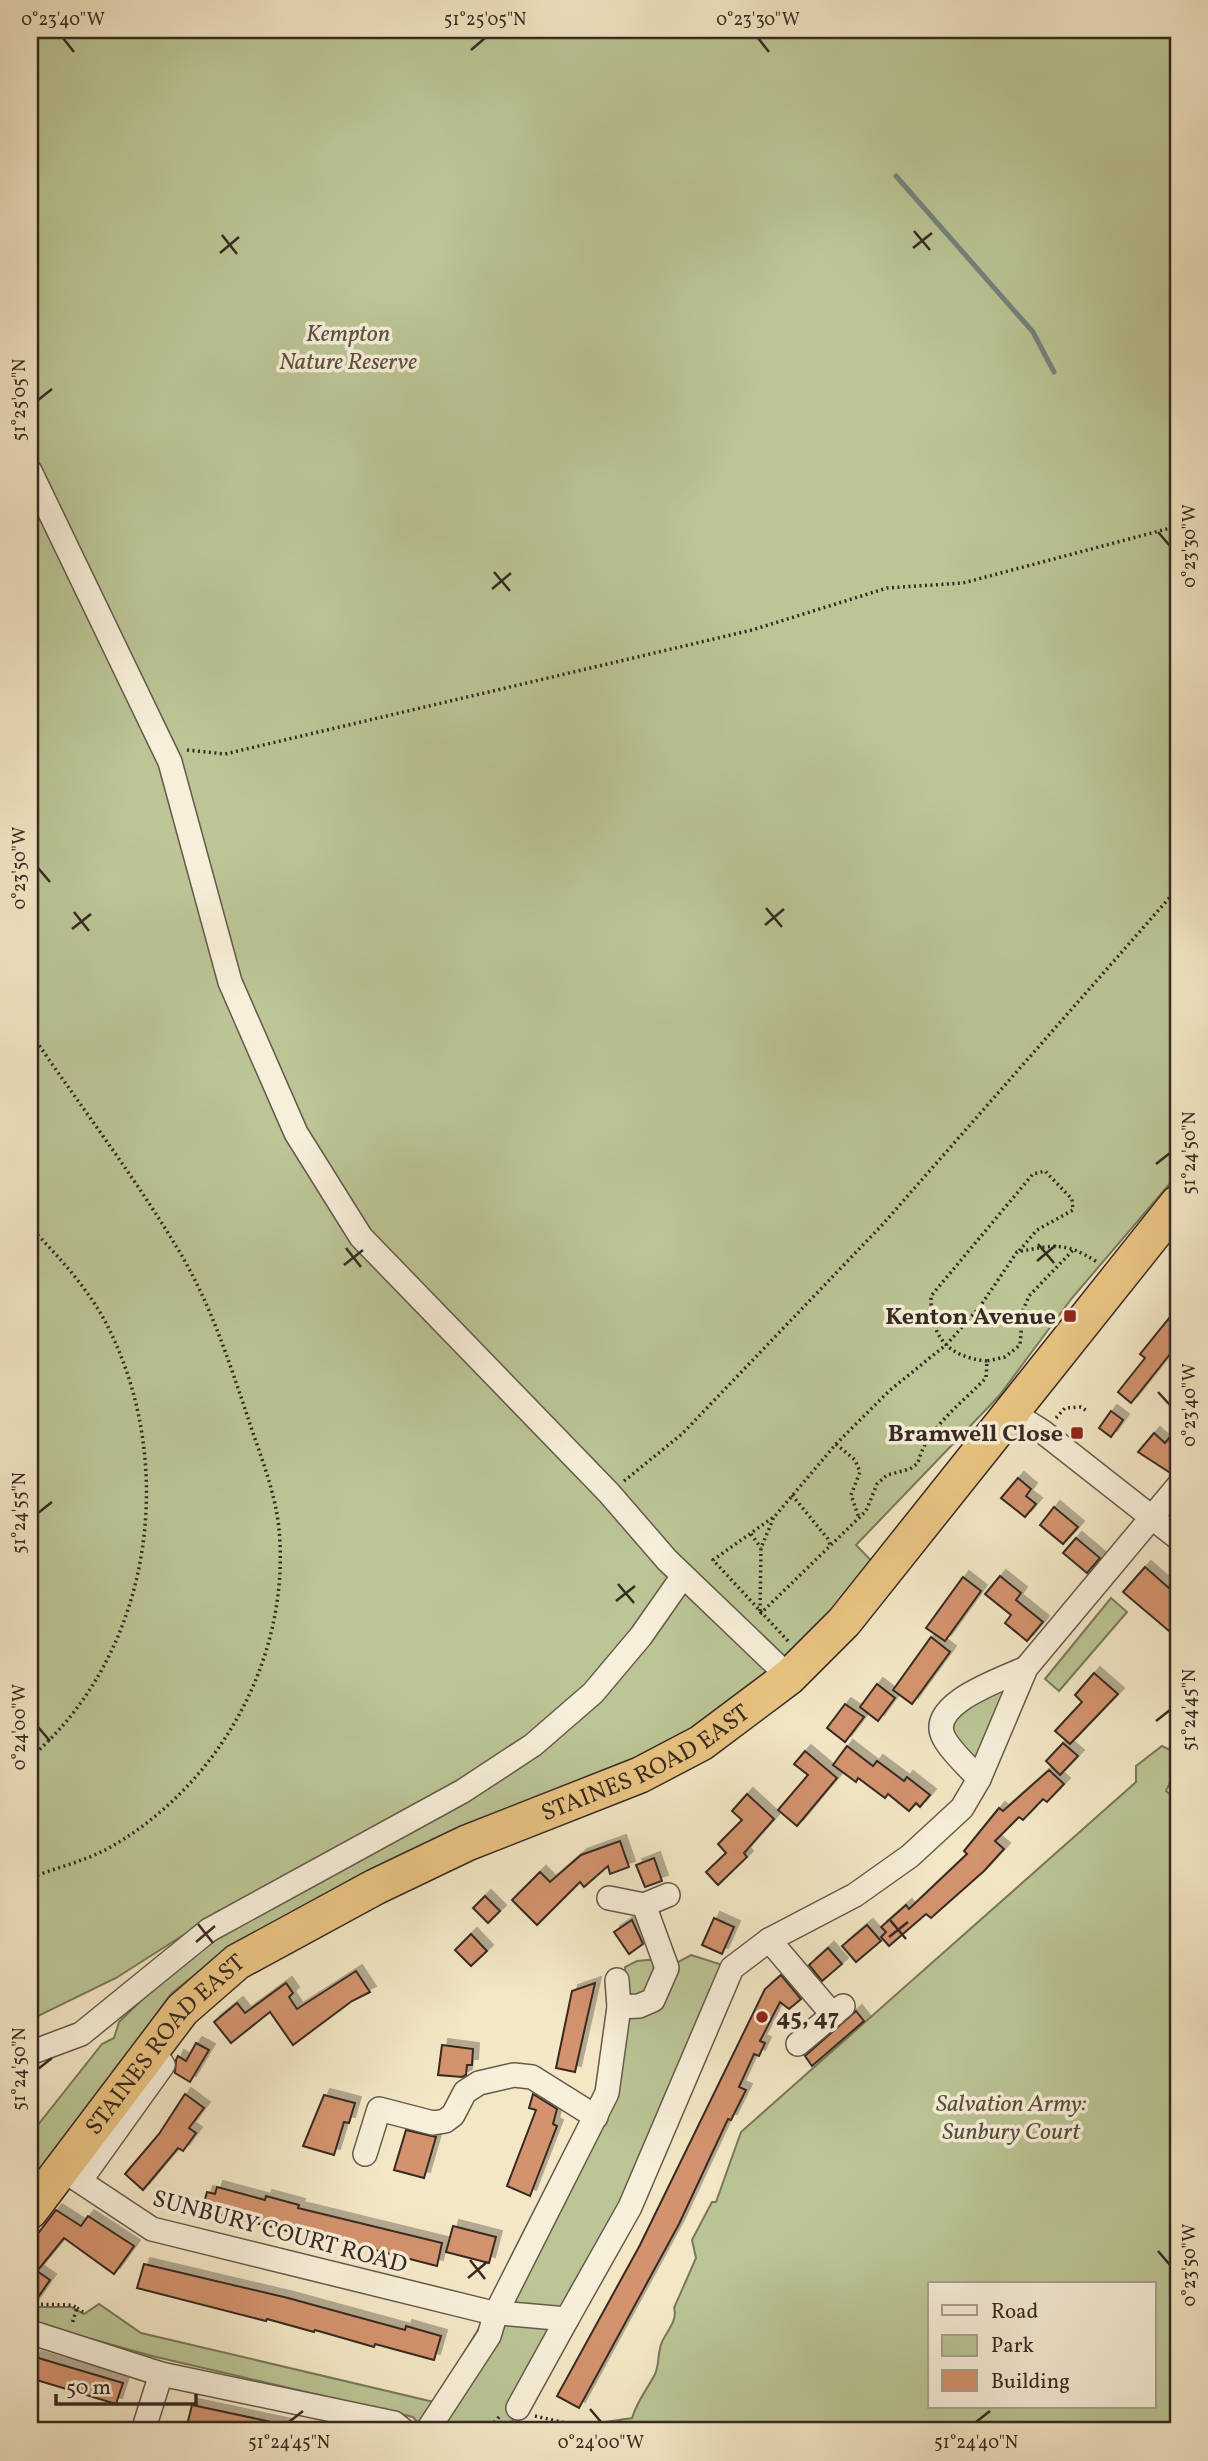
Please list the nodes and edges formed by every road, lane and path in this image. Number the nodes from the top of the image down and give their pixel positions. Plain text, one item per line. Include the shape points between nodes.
1 (30, 471) edge
2 (1178, 526) edge
3 (158, 736) junction
4 (1178, 888) edge
5 (30, 1032) edge
6 (1178, 1203) edge
7 (30, 1227) edge
8 (1075, 1248) junction
9 (1017, 1252) junction
10 (1116, 1279) junction
11 (947, 1344) junction
12 (987, 1361) junction
13 (1010, 1411) junction
14 (1087, 1411) dead end
15 (1042, 1432) junction
16 (836, 1444) junction
17 (1178, 1486) edge
18 (609, 1493) junction
19 (792, 1495) junction
20 (775, 1516) junction
21 (1153, 1517) junction
22 (859, 1518) junction
23 (751, 1534) junction
24 (1178, 1538) edge
25 (830, 1545) junction
26 (761, 1548) junction
27 (683, 1576) junction
28 (760, 1614) junction
29 (788, 1641) dead end
30 (1026, 1668) junction
31 (789, 1677) junction
32 (30, 1758) edge
33 (979, 1779) junction
34 (30, 1878) edge
35 (668, 1895) dead end
36 (610, 1898) dead end
37 (644, 1905) junction
38 (769, 1940) junction
39 (617, 1980) dead end
40 (619, 2007) junction
41 (798, 2044) dead end
42 (30, 2053) edge
43 (596, 2117) junction
44 (365, 2154) dead end
45 (72, 2176) junction
46 (30, 2211) edge
47 (30, 2304) edge
48 (77, 2308) junction
49 (83, 2312) dead end
50 (496, 2314) junction
51 (567, 2319) junction
52 (30, 2332) edge
53 (66, 2343) junction
54 (161, 2374) junction
55 (522, 2411) joint
56 (143, 2431) edge
57 (404, 2431) edge
58 (427, 2431) edge
59 (601, 2431) edge

1 - 3 street
2 - 3 path via 963,583 887,587 752,630 225,754 182,749
3 - 18 street via 170,762 230,982 296,1133 361,1237
4 - 18 path via 874,1234 682,1434
5 - 34 path via 177,1247 221,1336 270,1485 281,1570 265,1658 235,1724 193,1782 108,1849
6 - 10 highway, STAINES ROAD EAST
7 - 32 path via 66,1264 111,1335 130,1384 145,1449 147,1516 139,1580 115,1641 82,1701
8 - 9 path via 1058,1244
8 - 10 path
8 - 12 path via 1029,1296 1020,1345 1005,1357
9 - 11 path via 979,1308
9 - 11 path via 1037,1230 1073,1210 1072,1199 1045,1171 1033,1174 931,1296 932,1326
10 - 13 highway, STAINES ROAD EAST
11 - 12 path via 967,1359
11 - 16 path via 889,1391
12 - 22 path via 986,1378 933,1434 918,1463 877,1484
13 - 15 street
13 - 31 highway, STAINES ROAD EAST via 844,1622
14 - 15 path via 1065,1408
15 - 21 street
16 - 19 path
16 - 22 path via 855,1460 860,1472 851,1495
17 - 21 street
18 - 27 street
19 - 20 path
19 - 25 path
20 - 23 path
20 - 26 path
21 - 24 street
21 - 30 street
22 - 25 path
23 - 26 path
23 - 28 path via 713,1560
25 - 28 path
26 - 28 path
27 - 31 street
27 - 42 street via 593,1693 533,1745 463,1791 209,1930 81,2034
28 - 29 path
30 - 33 street
30 - 33 street via 960,1700 943,1716 940,1730 944,1740
31 - 45 highway, STAINES ROAD EAST via 701,1743 640,1775 467,1843 237,1962 182,2010 151,2048
33 - 38 street via 962,1808 910,1856 855,1895
35 - 37 street
36 - 37 street
37 - 40 street via 667,1968 653,2000
38 - 41 street via 838,2010
38 - 51 street via 732,1969 629,2207
39 - 40 street
40 - 43 street via 607,2093
43 - 44 street via 532,2077 494,2077 465,2092 445,2121 433,2123 379,2109
43 - 50 street
45 - 46 highway, STAINES ROAD EAST
45 - 50 street, SUNBURY COURT ROAD via 152,2229
47 - 48 path
48 - 49 path
48 - 53 path
50 - 51 street, SUNBURY COURT ROAD
50 - 58 street via 488,2336
51 - 55 street
52 - 53 street
53 - 54 street
54 - 56 street
54 - 57 street via 394,2423
55 - 59 path

